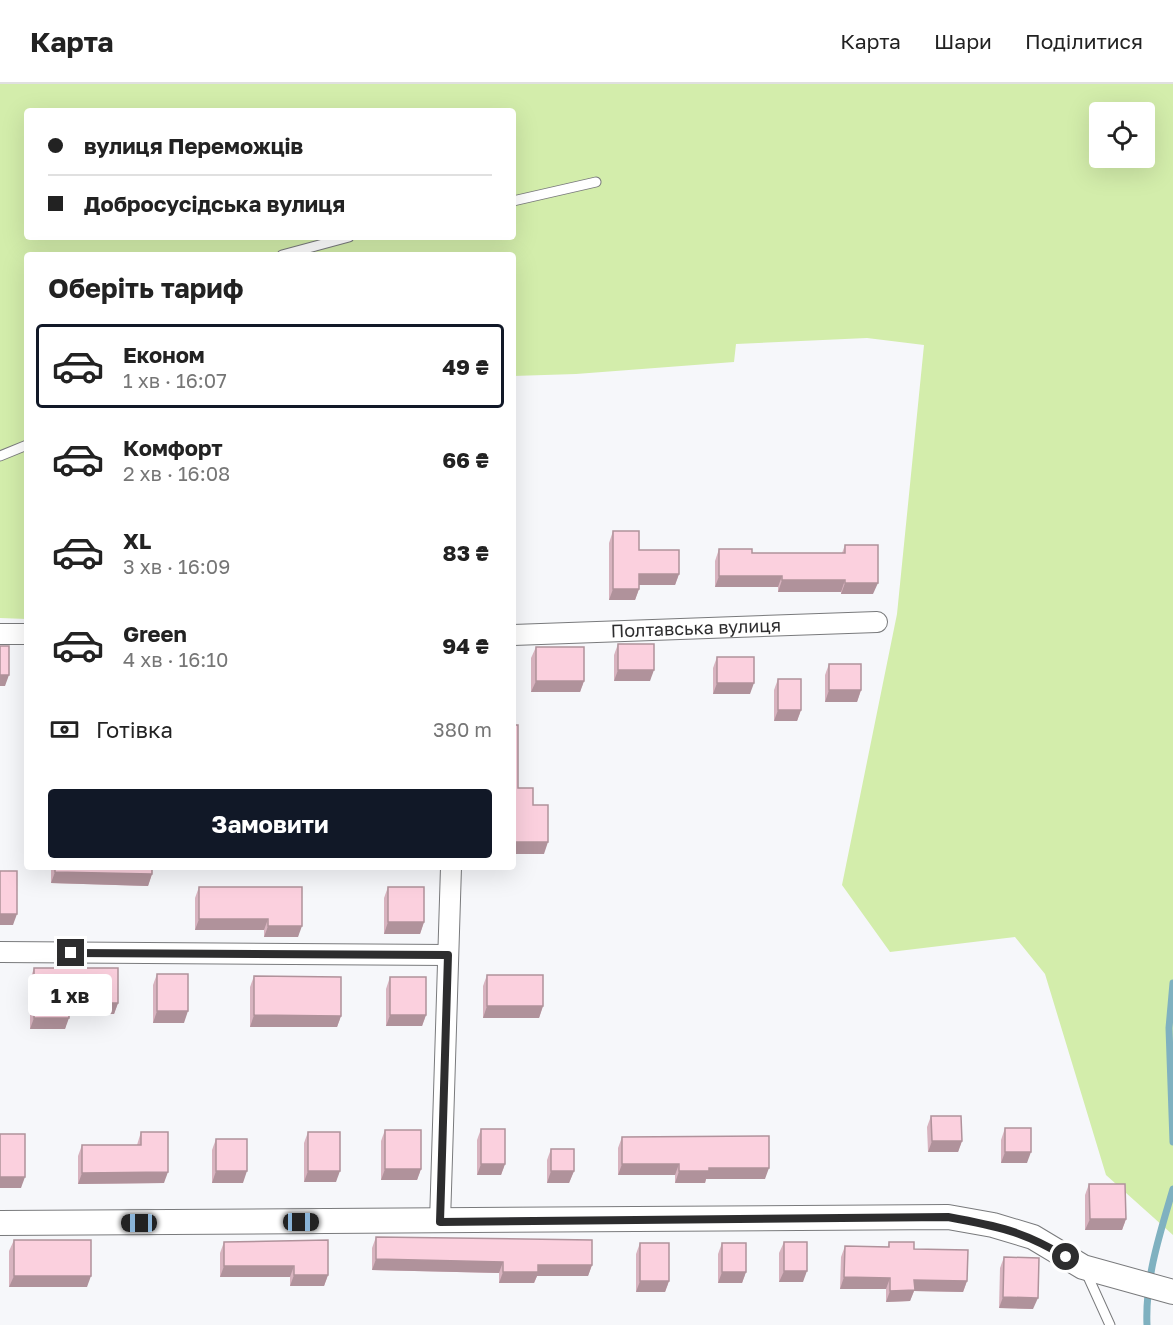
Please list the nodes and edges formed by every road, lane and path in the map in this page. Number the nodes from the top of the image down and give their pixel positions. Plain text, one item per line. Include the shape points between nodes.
1 (596, 183) dead end
2 (516, 200) edge
3 (338, 240) edge
4 (293, 252) edge
5 (24, 446) edge
6 (0, 456) edge
7 (877, 622) dead end
8 (0, 634) edge
9 (24, 634) edge
10 (516, 635) edge
11 (451, 870) edge
12 (0, 952) edge
13 (448, 955) junction
14 (440, 1222) junction
15 (0, 1223) edge
16 (1083, 1267) junction
17 (1173, 1292) edge
18 (1110, 1325) edge

1 - 2 lane
3 - 4 lane
5 - 6 lane
7 - 10 street, Полтавська вулиця
8 - 9 street
11 - 13 street
12 - 13 street
13 - 14 street
14 - 15 street
14 - 16 street via 948,1217 1032,1237
16 - 17 street
16 - 18 lane

